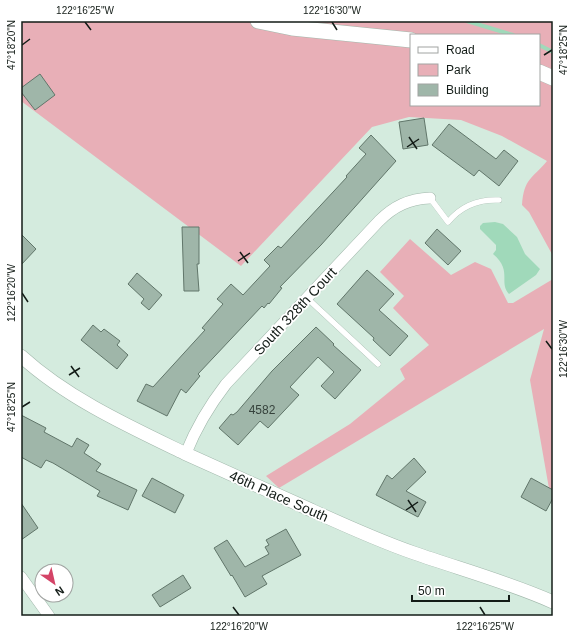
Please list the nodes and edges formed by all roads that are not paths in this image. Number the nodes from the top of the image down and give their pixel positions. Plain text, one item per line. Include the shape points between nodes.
1 (258, 21) edge
2 (410, 40) edge
3 (540, 72) edge
4 (553, 78) edge
5 (430, 198) joint
6 (499, 200) dead end
7 (307, 298) junction
8 (21, 356) edge
9 (378, 364) dead end
10 (186, 453) junction
11 (21, 577) edge
12 (553, 602) edge
13 (49, 616) edge

1 - 2 main road via 292,28
3 - 4 main road
5 - 6 lane via 448,222 459,210 473,203
5 - 7 street, South 328th Court via 409,201 385,215
7 - 9 lane
7 - 10 street, South 328th Court via 215,398
8 - 10 street, 46th Place South via 36,370 83,401 145,435
10 - 12 street, 46th Place South via 335,521 413,553
11 - 13 street

